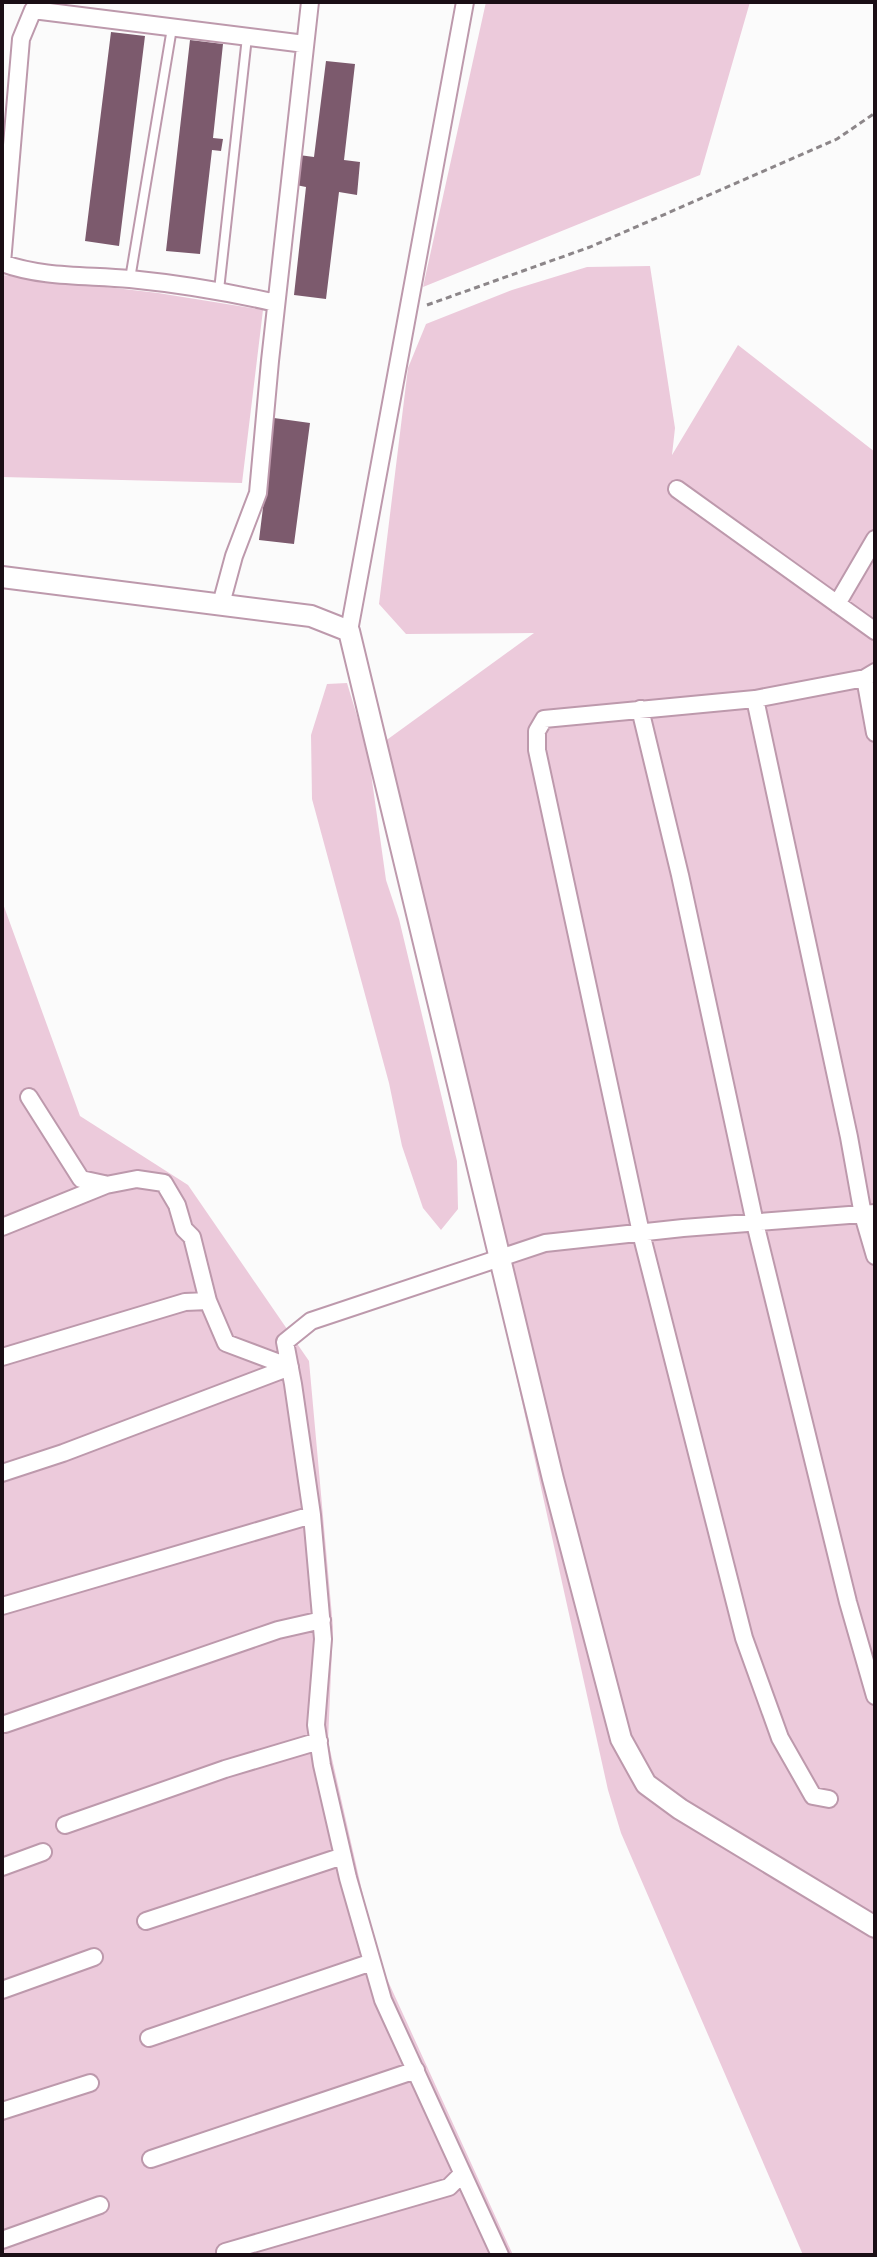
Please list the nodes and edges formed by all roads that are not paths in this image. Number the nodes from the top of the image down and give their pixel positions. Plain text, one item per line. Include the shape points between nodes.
1 (310, 2) edge
2 (465, 2) edge
3 (172, 28) junction
4 (247, 37) junction
5 (305, 44) junction
6 (130, 279) junction
7 (219, 290) junction
8 (276, 303) junction
9 (677, 489) dead end
10 (875, 539) edge
11 (2, 577) edge
12 (221, 604) junction
13 (837, 604) junction
14 (349, 631) junction
15 (875, 631) edge
16 (870, 675) edge
17 (755, 699) junction
18 (640, 709) junction
19 (875, 733) edge
20 (29, 1097) dead end
21 (106, 1185) junction
22 (869, 1214) edge
23 (755, 1223) junction
24 (2, 1227) edge
25 (641, 1233) junction
26 (875, 1256) edge
27 (500, 1260) junction
28 (208, 1301) junction
29 (2, 1357) edge
30 (290, 1367) junction
31 (2, 1473) edge
32 (312, 1515) junction
33 (2, 1606) edge
34 (322, 1620) junction
35 (875, 1696) edge
36 (5, 1724) dead end
37 (319, 1741) junction
38 (829, 1799) dead end
39 (65, 1825) dead end
40 (43, 1852) dead end
41 (343, 1856) junction
42 (2, 1867) edge
43 (146, 1921) dead end
44 (875, 1927) edge
45 (94, 1957) dead end
46 (372, 1962) junction
47 (2, 1990) edge
48 (149, 2038) dead end
49 (416, 2070) junction
50 (90, 2083) dead end
51 (2, 2111) edge
52 (151, 2159) dead end
53 (462, 2174) junction
54 (100, 2205) dead end
55 (2, 2240) edge
56 (225, 2252) dead end
57 (500, 2255) edge

1 - 5 street
2 - 14 street
3 - 4 street
3 - 6 lane
3 - 6 street via 33,10 21,39 2,263 21,270
4 - 5 street
4 - 7 lane
5 - 8 street
6 - 7 street
7 - 8 street
8 - 12 street via 258,493
9 - 13 street
10 - 13 street
11 - 12 street
12 - 14 street via 311,616
13 - 15 street
14 - 27 street
16 - 17 street
16 - 19 street
17 - 18 street
17 - 22 street
18 - 23 street
18 - 25 street via 544,719 537,731 537,750
20 - 21 street via 81,1179
21 - 24 street
21 - 28 street via 137,1179 164,1183 192,1237
22 - 23 street
22 - 26 street
23 - 25 street
23 - 35 street
25 - 27 street via 545,1243
25 - 38 street via 744,1638 780,1738 813,1796
27 - 30 street via 311,1321 285,1342
27 - 44 street via 617,1726 646,1784
28 - 29 street via 185,1302
28 - 30 street via 226,1343
30 - 31 street
30 - 32 street
32 - 33 street
32 - 34 street
34 - 36 street via 278,1630
34 - 37 street
37 - 39 street
37 - 41 street
40 - 42 street
41 - 43 street
41 - 46 street
45 - 47 street
46 - 48 street
46 - 49 street via 383,2000
49 - 52 street
49 - 53 street
50 - 51 street
53 - 56 street via 449,2187
53 - 57 street
54 - 55 street

